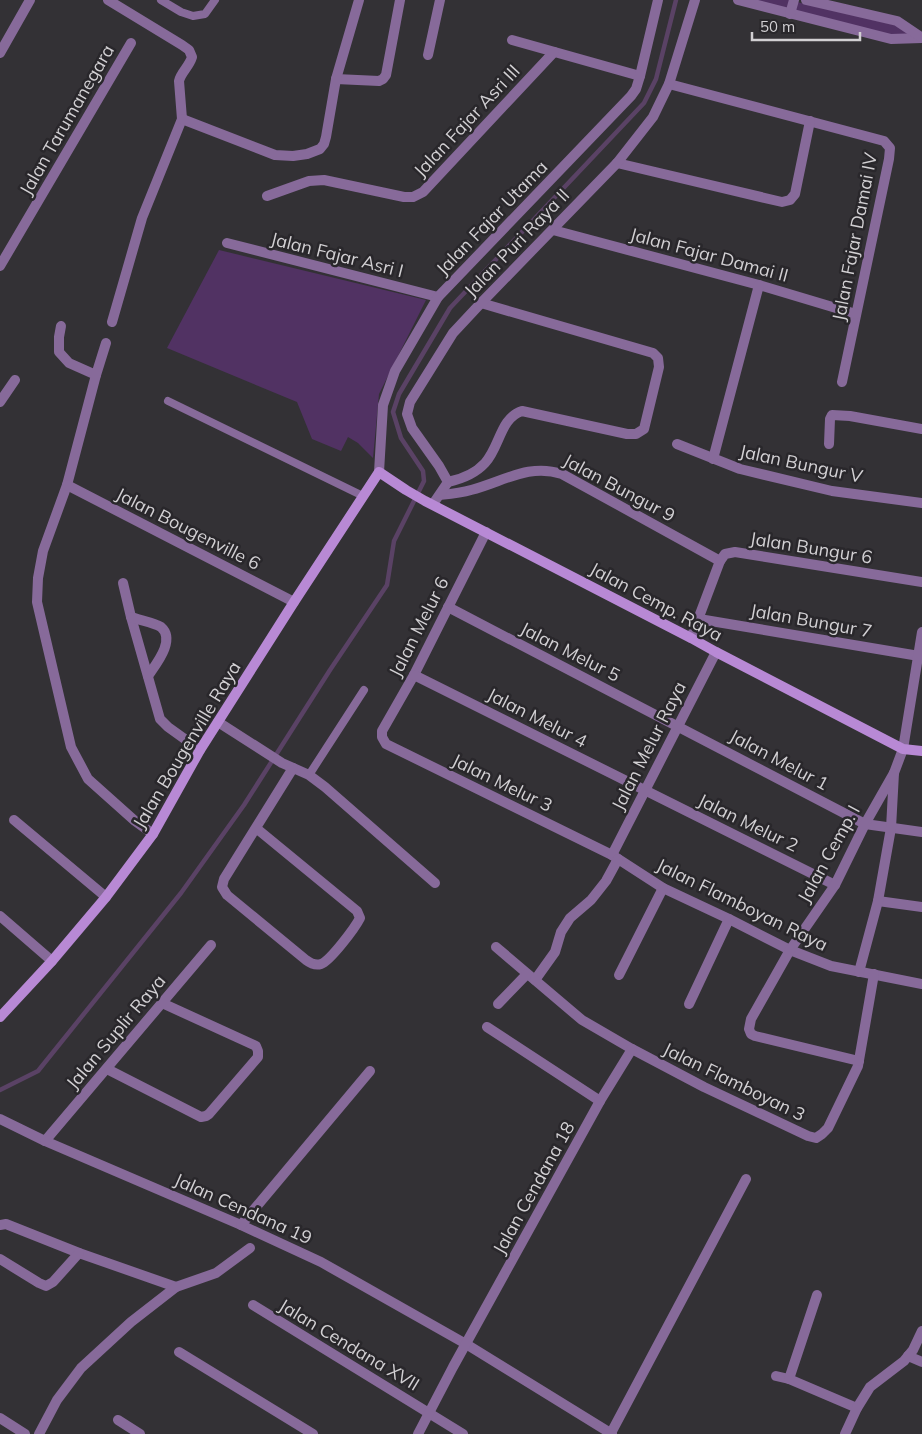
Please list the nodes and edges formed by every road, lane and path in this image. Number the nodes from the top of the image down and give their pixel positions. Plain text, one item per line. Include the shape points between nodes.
1 (30, 0) edge
2 (108, 0) edge
3 (161, 0) edge
4 (215, 0) edge
5 (360, 0) edge
6 (400, 0) edge
7 (440, 0) edge
8 (658, 0) edge
9 (695, 0) edge
10 (738, 0) edge
11 (794, 0) edge
12 (806, 0) edge
13 (790, 14) junction
14 (921, 38) edge
15 (512, 40) dead end
16 (131, 43) dead end
17 (554, 52) junction
18 (0, 53) edge
19 (428, 55) dead end
20 (640, 76) junction
21 (336, 79) junction
22 (670, 84) junction
23 (182, 119) junction
24 (810, 121) junction
25 (617, 163) junction
26 (267, 196) dead end
27 (553, 230) junction
28 (227, 243) dead end
29 (0, 266) edge
30 (759, 285) junction
31 (438, 297) junction
32 (481, 303) junction
33 (856, 314) junction
34 (112, 322) dead end
35 (61, 326) dead end
36 (106, 343) dead end
37 (96, 375) junction
38 (15, 380) dead end
39 (842, 382) dead end
40 (0, 402) edge
41 (168, 402) dead end
42 (922, 429) edge
43 (677, 444) dead end
44 (829, 444) dead end
45 (713, 459) junction
46 (379, 472) junction
47 (448, 482) junction
48 (67, 485) junction
49 (440, 495) junction
50 (364, 496) junction
51 (429, 503) junction
52 (922, 503) edge
53 (486, 532) junction
54 (720, 561) junction
55 (922, 582) edge
56 (123, 583) dead end
57 (294, 602) junction
58 (448, 607) junction
59 (131, 617) junction
60 (699, 619) junction
61 (922, 632) edge
62 (691, 638) junction
63 (716, 652) junction
64 (918, 656) junction
65 (414, 675) junction
66 (148, 676) junction
67 (364, 690) dead end
68 (218, 722) junction
69 (678, 726) junction
70 (382, 737) joint
71 (903, 749) junction
72 (200, 750) junction
73 (922, 751) edge
74 (293, 768) junction
75 (894, 773) junction
76 (309, 775) junction
77 (646, 791) junction
78 (14, 820) dead end
79 (865, 824) junction
80 (256, 828) junction
81 (891, 828) junction
82 (922, 832) edge
83 (153, 834) junction
84 (615, 857) junction
85 (435, 883) dead end
86 (835, 885) junction
87 (663, 888) junction
88 (106, 897) junction
89 (878, 901) junction
90 (922, 907) edge
91 (0, 916) edge
92 (729, 919) junction
93 (211, 945) dead end
94 (496, 947) dead end
95 (790, 950) junction
96 (52, 961) junction
97 (859, 972) junction
98 (874, 974) junction
99 (620, 975) dead end
100 (531, 977) junction
101 (922, 984) edge
102 (162, 1003) junction
103 (498, 1004) dead end
104 (689, 1004) dead end
105 (0, 1017) edge
106 (487, 1027) dead end
107 (632, 1049) junction
108 (859, 1061) junction
109 (107, 1069) junction
110 (370, 1071) dead end
111 (600, 1101) junction
112 (0, 1118) edge
113 (45, 1141) junction
114 (746, 1179) dead end
115 (0, 1225) edge
116 (241, 1225) junction
117 (250, 1248) dead end
118 (80, 1253) junction
119 (0, 1259) edge
120 (176, 1287) junction
121 (817, 1295) dead end
122 (252, 1305) dead end
123 (922, 1331) edge
124 (466, 1344) junction
125 (179, 1352) dead end
126 (908, 1356) junction
127 (922, 1362) edge
128 (776, 1376) dead end
129 (790, 1379) junction
130 (857, 1408) junction
131 (428, 1412) junction
132 (0, 1418) edge
133 (118, 1420) dead end
134 (26, 1434) edge
135 (39, 1434) edge
136 (140, 1434) edge
137 (313, 1434) edge
138 (418, 1434) edge
139 (464, 1434) edge
140 (612, 1434) edge
141 (845, 1434) edge

1 - 18 street
2 - 23 street via 191,53 191,60 179,81
3 - 4 lane via 193,16 206,14
5 - 21 street
6 - 21 street via 383,79
7 - 19 street
8 - 20 street, Jalan Fajar Utama
9 - 22 street, Jalan Puri Raya II
10 - 13 street
11 - 13 street
12 - 14 street via 896,21
13 - 14 street via 891,39
15 - 17 street
16 - 29 street, Jalan Tarumanegara
17 - 20 street
17 - 26 street, Jalan Fajar Asri III via 424,192 404,196 324,180 309,181
20 - 31 street, Jalan Fajar Utama via 626,102
21 - 23 street via 324,144 306,154 275,155
22 - 24 street, Jalan Fajar Damai IV
22 - 25 street, Jalan Puri Raya II via 653,117
23 - 34 street via 142,218
24 - 25 street via 795,194 782,202
24 - 33 street, Jalan Fajar Damai IV via 884,141 890,148
25 - 27 street, Jalan Puri Raya II
27 - 30 street, Jalan Fajar Damai II
27 - 32 street, Jalan Puri Raya II
28 - 31 street, Jalan Fajar Asri I
30 - 33 street, Jalan Fajar Damai II
30 - 45 street
31 - 46 street, Jalan Fajar Utama via 395,371 383,405
32 - 47 street, Jalan Puri Raya II via 453,333 408,408 412,428
32 - 47 street via 653,354 658,358 659,367 644,430 627,434 522,411 508,420 486,462 475,472
33 - 39 street, Jalan Fajar Damai IV
35 - 37 street via 59,352 69,363
36 - 37 street
37 - 48 street
38 - 40 street
41 - 50 lane
42 - 44 street via 832,415
43 - 45 street, Jalan Bungur V
45 - 52 street, Jalan Bungur V via 740,469 832,491
46 - 50 street, Jalan Bougenville Raya
46 - 51 street, Jalan Cemp. Raya
47 - 49 street
48 - 57 street, Jalan Bougenville 6
48 - 83 street via 43,551 37,602 59,700 71,747 88,779
49 - 51 street
49 - 54 street, Jalan Bungur 9 via 470,491 526,472 550,470
50 - 57 street, Jalan Bougenville Raya
51 - 53 street, Jalan Cemp. Raya
53 - 58 street, Jalan Melur 6
53 - 62 street, Jalan Cemp. Raya
54 - 55 street, Jalan Bungur 6 via 725,554 735,552
54 - 60 street
56 - 59 street
57 - 68 street, Jalan Bougenville Raya
58 - 65 street, Jalan Melur 6
58 - 69 street, Jalan Melur 5
59 - 66 street
59 - 66 street via 160,626 164,632 164,650
60 - 62 street
60 - 64 street, Jalan Bungur 7
61 - 64 street, Jalan Cemp. I
62 - 63 street, Jalan Cemp. Raya
63 - 69 street, Jalan Melur Raya
63 - 71 street, Jalan Cemp. Raya
64 - 71 street, Jalan Cemp. I
65 - 70 street, Jalan Melur 6 via 382,731
65 - 77 street, Jalan Melur 4
66 - 72 street via 160,718
67 - 76 lane
68 - 72 street, Jalan Bougenville Raya
68 - 74 street
69 - 77 street, Jalan Melur Raya
69 - 79 street, Jalan Melur 1
70 - 84 street, Jalan Melur 3 via 386,744
71 - 73 street, Jalan Cemp. Raya
71 - 75 street, Jalan Cemp. I
72 - 83 street, Jalan Bougenville Raya
74 - 76 street
74 - 80 street
75 - 79 street, Jalan Cemp. I
75 - 81 street, Jalan Cemp. I
76 - 85 street
77 - 84 street, Jalan Melur Raya
77 - 86 street, Jalan Melur 2
78 - 88 street
79 - 81 street, Jalan Melur 1
79 - 86 street, Jalan Cemp. I
80 - 80 street via 357,911 360,918 357,925 321,964 313,965 306,960 227,895 222,887
81 - 82 street, Jalan Melur 1
81 - 89 street, Jalan Cemp. I
83 - 88 street, Jalan Bougenville Raya
84 - 87 street, Jalan Flamboyan Raya
84 - 100 street, Jalan Melur Raya via 606,881 570,918 561,932 555,952
86 - 95 street, Jalan Cemp. I
87 - 92 street, Jalan Flamboyan Raya
87 - 99 street
88 - 96 street, Jalan Bougenville Raya
89 - 90 street
89 - 97 street, Jalan Cemp. I
91 - 96 street
92 - 95 street, Jalan Flamboyan Raya
92 - 104 street
93 - 102 street, Jalan Suplir Raya
94 - 100 street, Jalan Flamboyan 3
95 - 97 street, Jalan Flamboyan Raya via 831,966
95 - 108 street, Jalan Cemp. I via 751,1019 751,1034
96 - 105 street, Jalan Bougenville Raya
97 - 98 street, Jalan Flamboyan Raya
98 - 101 street, Jalan Flamboyan Raya
98 - 108 street, Jalan Flamboyan 3
100 - 103 street, Jalan Melur Raya
100 - 107 street, Jalan Flamboyan 3 via 582,1020
102 - 109 street, Jalan Suplir Raya
102 - 109 street via 256,1046 258,1058 209,1114 201,1117
106 - 111 street
107 - 108 street, Jalan Flamboyan 3 via 704,1087 816,1138 828,1128
107 - 111 street, Jalan Cendana 18
109 - 113 street, Jalan Suplir Raya
110 - 116 street
111 - 124 street, Jalan Cendana 18
112 - 113 street, Jalan Cendana 19
113 - 116 street, Jalan Cendana 19
114 - 140 street
115 - 118 street via 6,1224
116 - 124 street, Jalan Cendana 19 via 321,1262
117 - 120 street via 216,1273
118 - 119 street via 46,1286
118 - 120 street
120 - 135 street via 131,1322 81,1368 57,1400
121 - 129 street
122 - 131 street, Jalan Cendana XVII
123 - 126 street
124 - 131 street, Jalan Cendana 18
124 - 140 street, Jalan Cendana 19
125 - 137 street
126 - 127 street
126 - 130 street via 870,1387
128 - 129 street
129 - 130 street
130 - 141 street
131 - 138 street, Jalan Cendana 18
131 - 139 street, Jalan Cendana XVII
132 - 134 street
133 - 136 street

